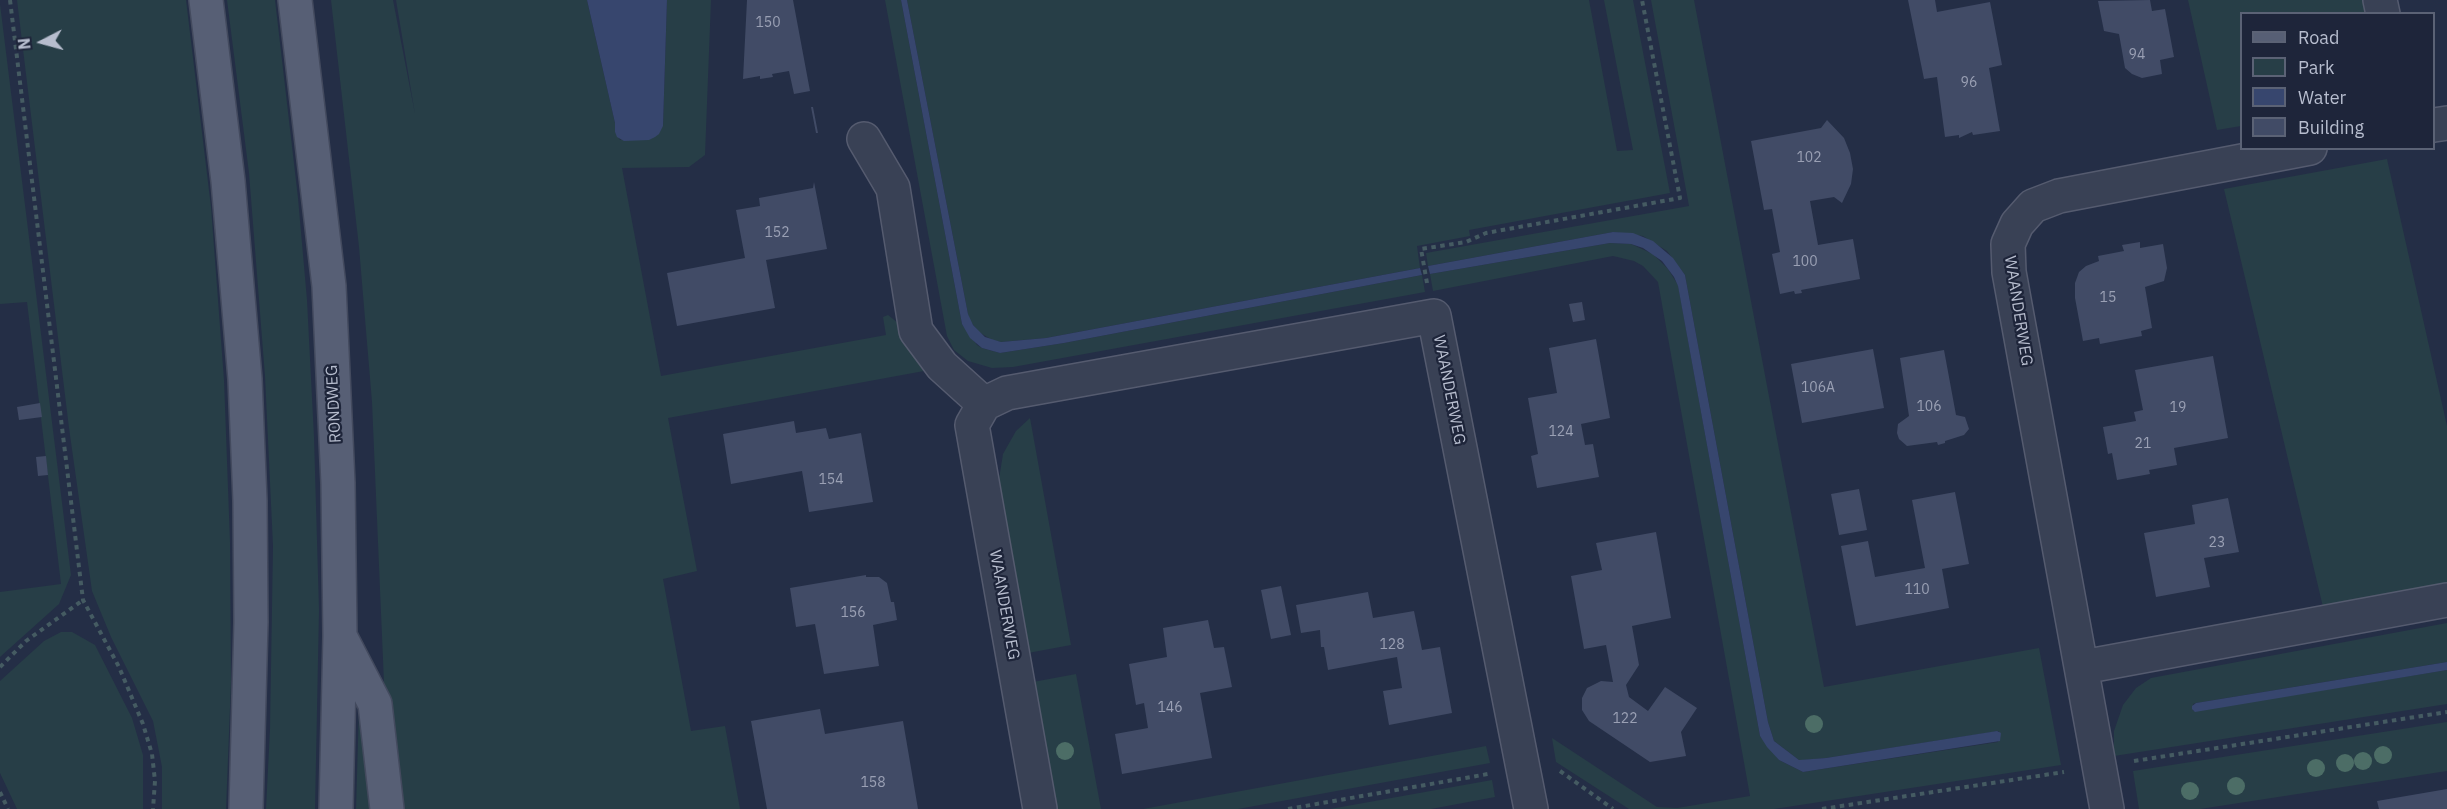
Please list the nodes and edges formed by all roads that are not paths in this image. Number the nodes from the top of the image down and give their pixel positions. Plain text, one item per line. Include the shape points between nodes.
1 (206, 0) edge
2 (295, 0) edge
3 (864, 139) dead end
4 (2300, 150) edge
5 (984, 404) junction
6 (2447, 600) edge
7 (340, 636) junction
8 (2083, 667) junction
9 (246, 809) edge
10 (336, 809) edge
11 (387, 809) edge
12 (1040, 809) edge
13 (1531, 809) edge
14 (2108, 809) edge

1 - 9 main road via 228,181 245,390 251,611
2 - 7 main road, RONDWEG via 329,286
3 - 5 street via 893,188 916,331 942,366
4 - 8 street, WAANDERWEG via 2059,196 2033,206 2017,224 2008,244 2009,272
5 - 12 street, WAANDERWEG via 972,425
5 - 13 street, WAANDERWEG via 1007,393 1434,316
6 - 8 street
7 - 10 main road, RONDWEG
7 - 11 main road via 375,704
8 - 14 street, WAANDERWEG

